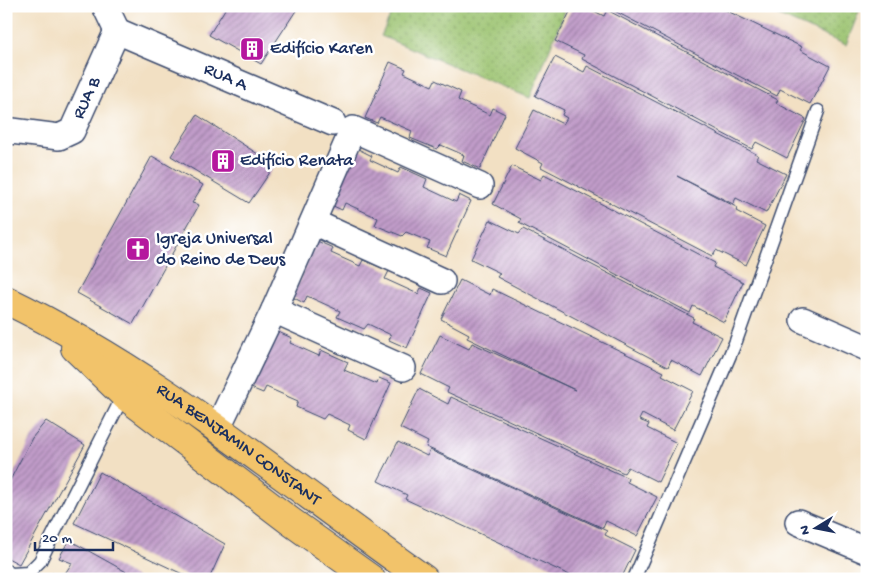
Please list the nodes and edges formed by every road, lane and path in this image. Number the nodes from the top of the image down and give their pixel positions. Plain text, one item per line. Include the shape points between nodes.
1 (105, 6) edge
2 (117, 31) junction
3 (818, 111) dead end
4 (333, 123) dead end
5 (6, 133) edge
6 (480, 186) dead end
7 (313, 222) junction
8 (442, 280) dead end
9 (6, 300) edge
10 (274, 310) junction
11 (803, 320) dead end
12 (867, 348) edge
13 (403, 368) dead end
14 (130, 383) junction
15 (218, 427) junction
16 (798, 522) dead end
17 (867, 551) edge
18 (6, 571) edge
19 (371, 579) edge
20 (424, 579) edge
21 (634, 579) edge

1 - 2 street
2 - 4 street, RUA A
2 - 5 street, RUA B via 72,131 59,137
3 - 21 lane via 736,341
6 - 7 street via 352,129
7 - 8 street
7 - 10 street
9 - 14 main road, RUA BENJAMIN CONSTANT via 46,319
10 - 13 street
10 - 15 street
11 - 12 street
14 - 15 main road, RUA BENJAMIN CONSTANT
14 - 18 lane via 40,561 28,573 11,574
14 - 19 main road, RUA BENJAMIN CONSTANT via 290,521
15 - 20 main road, RUA BENJAMIN CONSTANT
16 - 17 street

